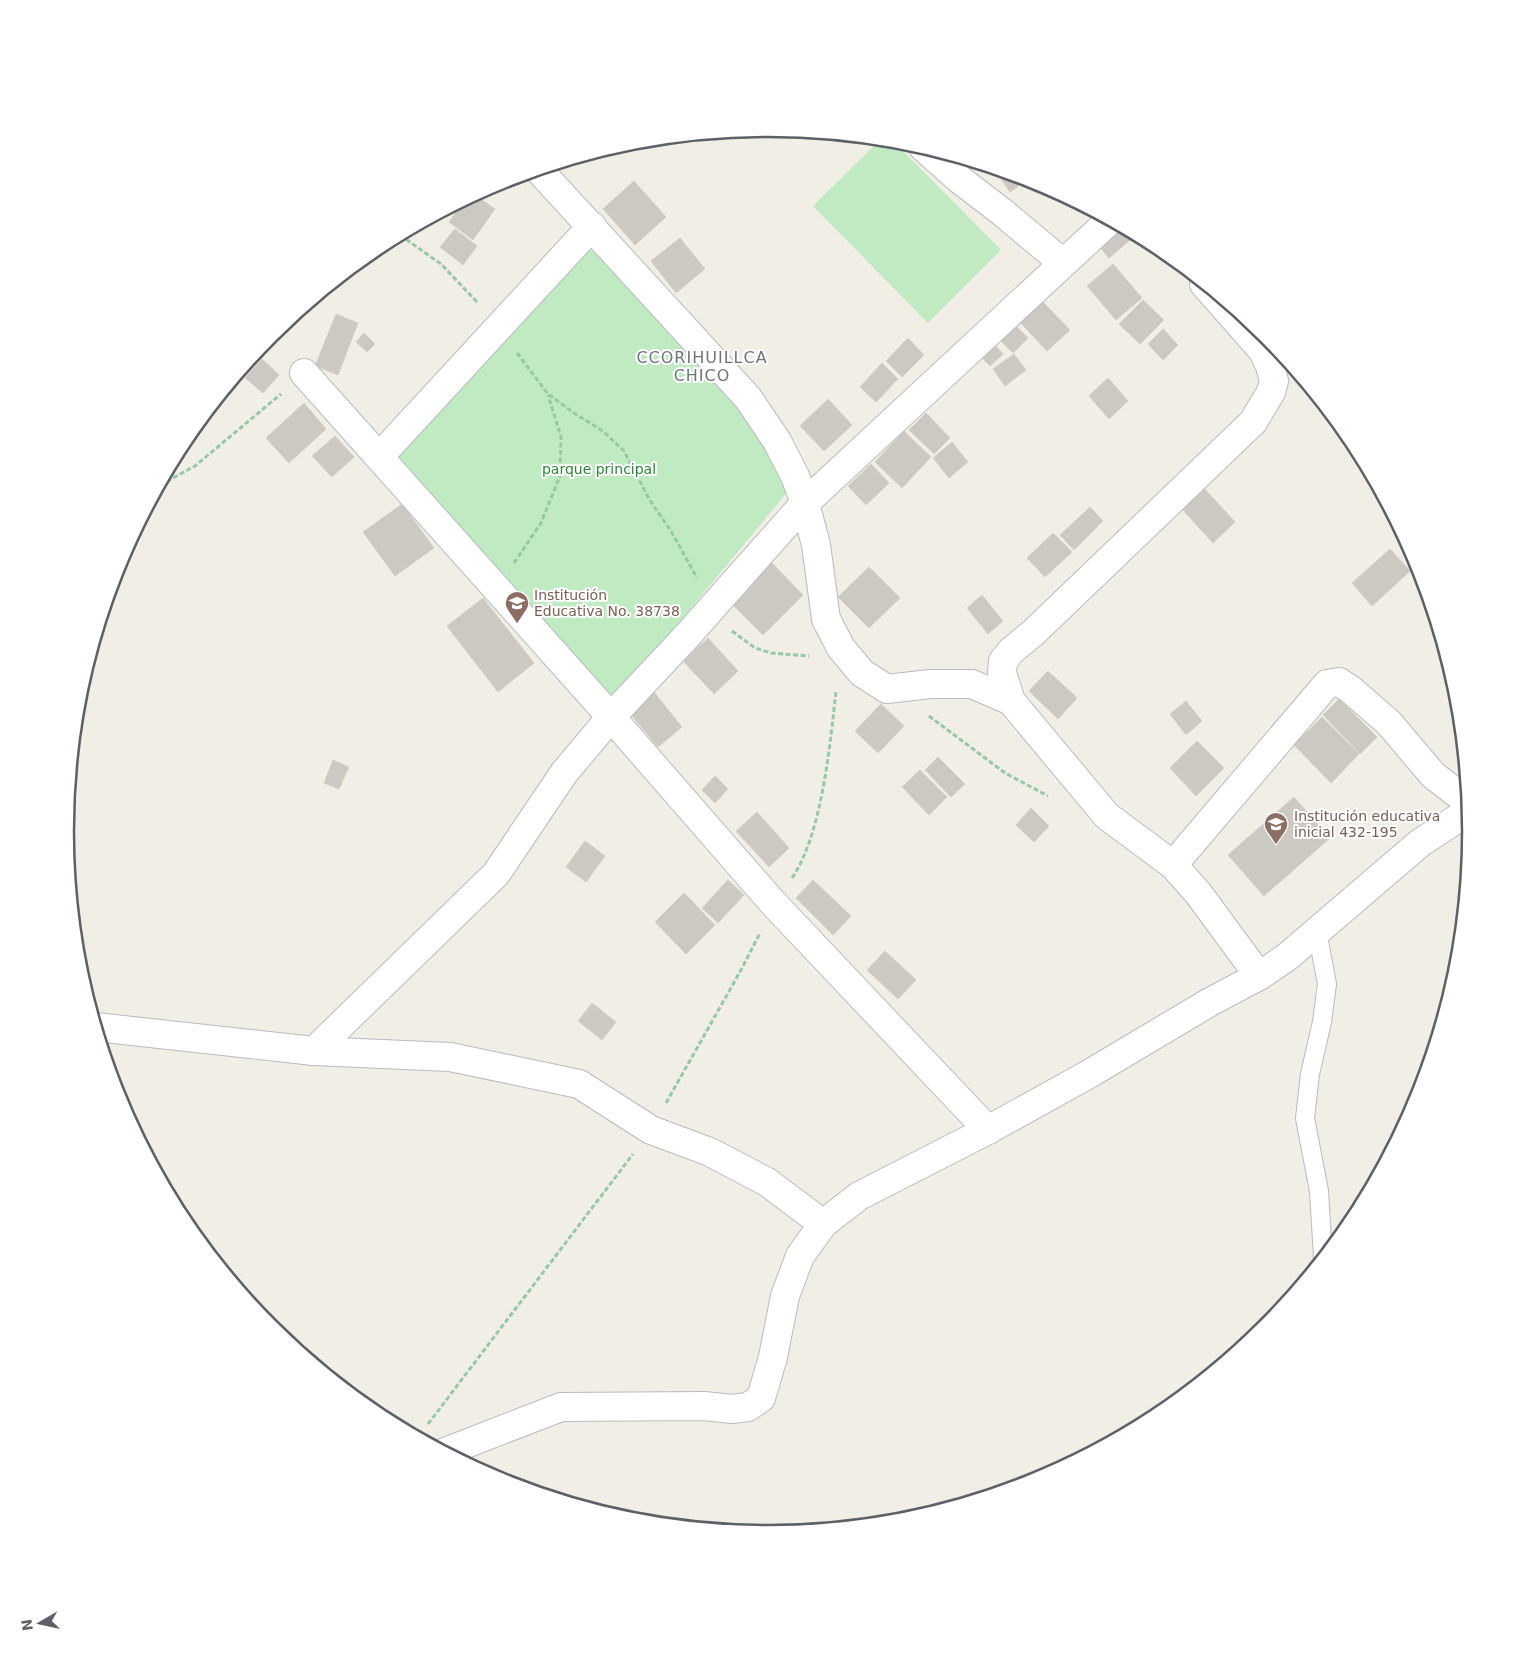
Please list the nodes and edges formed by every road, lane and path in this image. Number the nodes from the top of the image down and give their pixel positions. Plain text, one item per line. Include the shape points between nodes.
1 (936, 158) edge
2 (543, 175) edge
3 (1105, 225) edge
4 (592, 226) junction
5 (406, 239) edge
6 (1062, 263) junction
7 (1234, 318) edge
8 (500, 326) junction
9 (304, 373) joint
10 (548, 394) junction
11 (379, 457) junction
12 (170, 479) edge
13 (805, 503) junction
14 (497, 588) junction
15 (713, 607) junction
16 (841, 648) junction
17 (887, 689) junction
18 (1011, 701) junction
19 (611, 717) junction
20 (1461, 797) edge
21 (1055, 800) dead end
22 (1462, 816) edge
23 (1173, 865) junction
24 (774, 904) junction
25 (1317, 931) junction
26 (1259, 976) junction
27 (102, 1028) edge
28 (314, 1051) junction
29 (651, 1130) junction
30 (988, 1130) junction
31 (823, 1224) junction
32 (1322, 1249) edge
33 (424, 1430) dead end
34 (452, 1449) edge

1 - 6 street
2 - 4 street
3 - 6 street
4 - 8 street
4 - 13 street via 748,398 777,441
5 - 8 path via 441,264
6 - 13 street
7 - 18 street via 1264,351 1274,381 1271,392 1253,422 1011,651 1003,661 1002,673
8 - 10 path
8 - 11 street
9 - 11 street
9 - 12 path via 195,466
10 - 14 path via 560,437 560,476 541,523
10 - 15 path via 604,430 624,451
11 - 14 street
13 - 15 street
13 - 16 street via 816,544 826,619
14 - 19 street
15 - 16 path via 723,625 755,648 771,654 811,656
15 - 19 street
16 - 17 street via 862,673
16 - 24 path via 822,794 812,834 798,869
17 - 18 street via 972,684
17 - 21 path via 1005,773
18 - 23 street via 1107,816
19 - 24 street
19 - 28 street via 564,773 496,874
20 - 23 street via 1434,776 1389,723 1350,689 1339,682 1327,684
22 - 25 street via 1420,843
23 - 26 street via 1198,893
24 - 29 path via 741,970
24 - 30 street
25 - 26 street
25 - 32 lane via 1327,984 1305,1118 1319,1191
26 - 30 street
27 - 28 street
28 - 29 street via 450,1056 579,1084
29 - 31 street via 710,1152 759,1178
29 - 33 path
30 - 31 street via 859,1196
31 - 34 street via 800,1256 785,1296 761,1398 748,1407 732,1410 704,1406 561,1407

